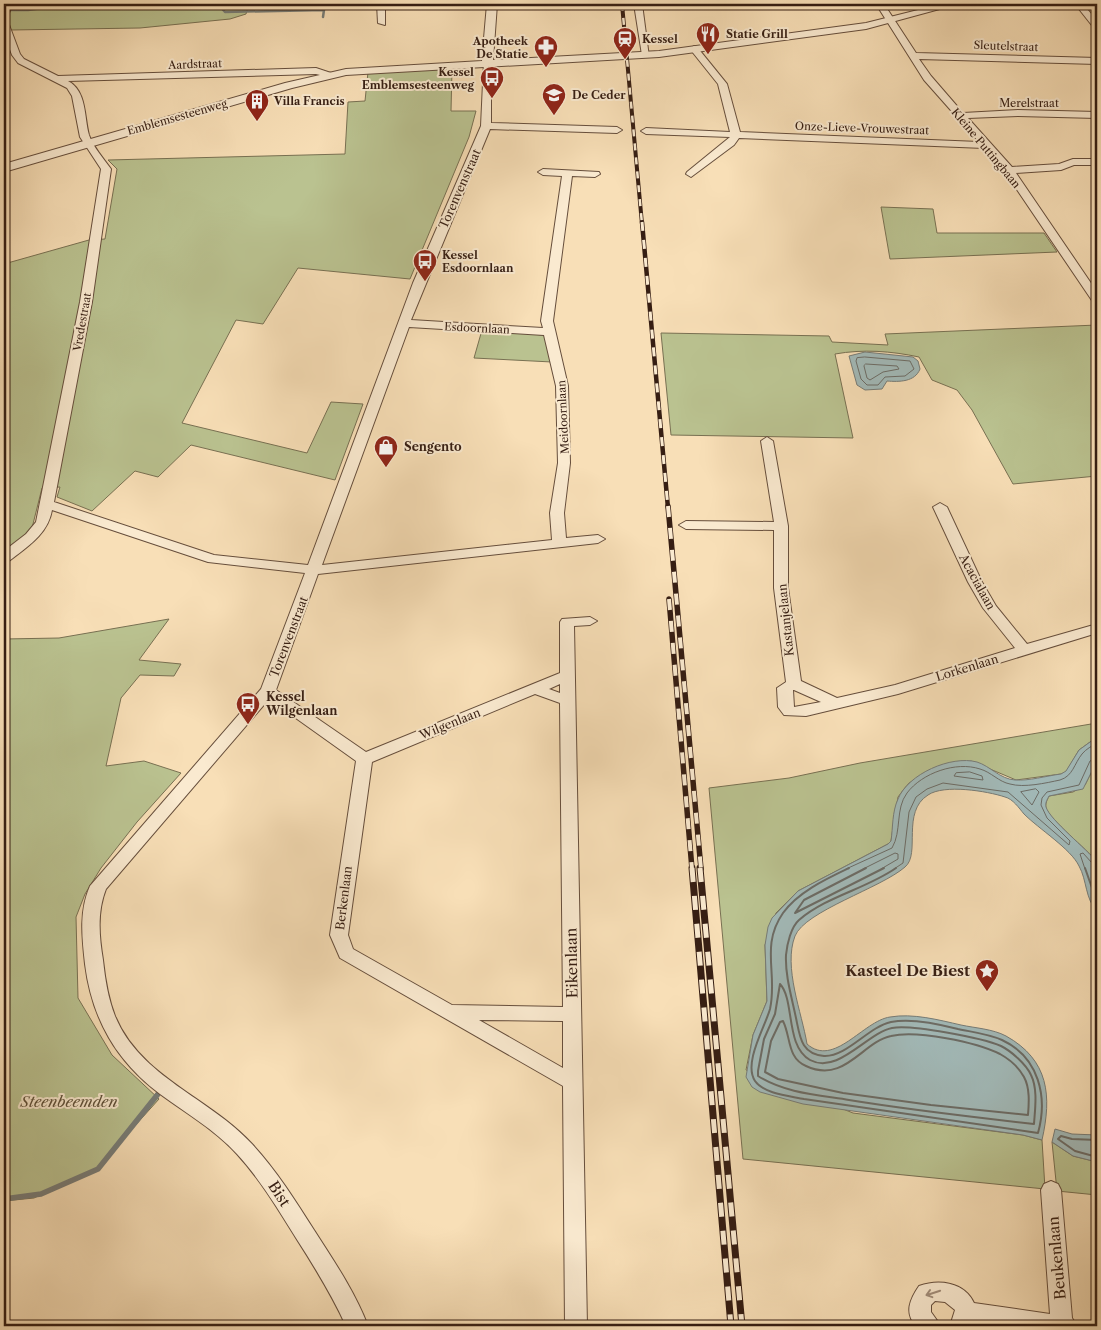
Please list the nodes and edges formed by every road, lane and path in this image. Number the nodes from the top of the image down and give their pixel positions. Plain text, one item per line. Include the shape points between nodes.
1 (9, 4) edge
2 (381, 4) edge
3 (492, 4) edge
4 (638, 4) edge
5 (880, 4) edge
6 (953, 4) edge
7 (1079, 4) edge
8 (4, 15) edge
9 (892, 21) junction
10 (4, 22) edge
11 (382, 23) dead end
12 (1097, 26) edge
13 (694, 49) junction
14 (646, 55) junction
15 (914, 56) junction
16 (1097, 62) edge
17 (487, 63) junction
18 (332, 74) junction
19 (59, 79) junction
20 (1097, 115) edge
21 (961, 116) junction
22 (486, 126) junction
23 (617, 130) dead end
24 (646, 131) dead end
25 (736, 135) junction
26 (89, 143) junction
27 (987, 145) junction
28 (1097, 162) edge
29 (4, 168) edge
30 (1008, 170) junction
31 (543, 172) dead end
32 (568, 173) junction
33 (595, 174) dead end
34 (691, 174) dead end
35 (1097, 300) edge
36 (405, 324) junction
37 (548, 332) junction
38 (767, 441) dead end
39 (940, 507) dead end
40 (46, 510) junction
41 (686, 525) dead end
42 (781, 526) junction
43 (598, 539) dead end
44 (559, 543) junction
45 (4, 558) edge
46 (314, 570) junction
47 (590, 621) dead end
48 (1097, 628) edge
49 (1024, 650) junction
50 (568, 675) junction
51 (794, 684) junction
52 (535, 689) junction
53 (268, 690) junction
54 (569, 700) junction
55 (835, 703) junction
56 (364, 760) junction
57 (450, 1012) junction
58 (573, 1014) junction
59 (574, 1083) junction
60 (168, 1089) joint
61 (1051, 1190) dead end
62 (963, 1319) edge
63 (357, 1326) edge
64 (576, 1326) edge
65 (930, 1326) edge
66 (1064, 1326) edge

1 - 8 street
2 - 11 street
3 - 17 street
4 - 14 street
5 - 9 street, Kleine Puttingbaan
6 - 9 street, Emblemsesteenweg
7 - 12 street
9 - 13 street, Emblemsesteenweg
9 - 15 street, Kleine Puttingbaan
10 - 19 street via 21,61 36,71
13 - 14 street, Emblemsesteenweg
13 - 25 street via 722,84
14 - 17 street, Emblemsesteenweg
15 - 16 street, Sleutelstraat
15 - 21 street, Kleine Puttingbaan via 927,78
17 - 18 street, Emblemsesteenweg
17 - 22 street, Torenvenstraat
18 - 19 street, Aardstraat via 316,71
18 - 26 street, Emblemsesteenweg
19 - 26 street, Vredestraat via 77,96
20 - 21 street, Merelstraat via 1018,113
21 - 27 street, Kleine Puttingbaan
22 - 23 street
22 - 36 street, Torenvenstraat via 419,283
24 - 25 street, Onze-Lieve-Vrouwestraat
25 - 27 street, Onze-Lieve-Vrouwestraat
25 - 34 street via 731,143
26 - 29 street, Emblemsesteenweg
26 - 40 street, Vredestraat via 106,169 66,413
27 - 30 street, Kleine Puttingbaan
28 - 30 street
30 - 35 street, Kleine Puttingbaan
31 - 32 street
32 - 33 street
32 - 37 street, Meidoornlaan via 548,308
36 - 37 street, Esdoornlaan
36 - 46 street, Torenvenstraat
37 - 44 street, Meidoornlaan via 562,386 564,463 557,513
38 - 42 street, Kastanjelaan
39 - 49 street, Acacialaan via 990,608
40 - 45 street, Vredestraat via 43,523 31,537
40 - 46 street via 70,513 213,559
41 - 42 street
42 - 51 street, Kastanjelaan via 781,588
43 - 44 street
44 - 46 street
46 - 53 street, Torenvenstraat
47 - 50 street, Eikenlaan via 567,622
48 - 49 street, Lorkenlaan
49 - 55 street, Lorkenlaan via 898,689
50 - 52 street, Wilgenlaan
50 - 54 street, Eikenlaan
51 - 55 street
51 - 55 street, Lorkenlaan via 785,688 789,711
52 - 54 street
52 - 56 street, Wilgenlaan
53 - 56 street
53 - 60 street, Torenvenstraat via 93,897 92,950 102,1010 114,1035 129,1054
54 - 58 street, Eikenlaan
56 - 57 street, Berkenlaan via 339,935 346,953
57 - 58 street
57 - 59 street, Berkenlaan
58 - 59 street, Eikenlaan
59 - 64 street, Eikenlaan
60 - 63 street, Bist via 235,1138 267,1176 332,1277
61 - 66 street, Beukenlaan
62 -> 65 street, Beukenlaan via 964,1306 955,1295 933,1291 920,1303 922,1316
62 - 66 street, Beukenlaan

